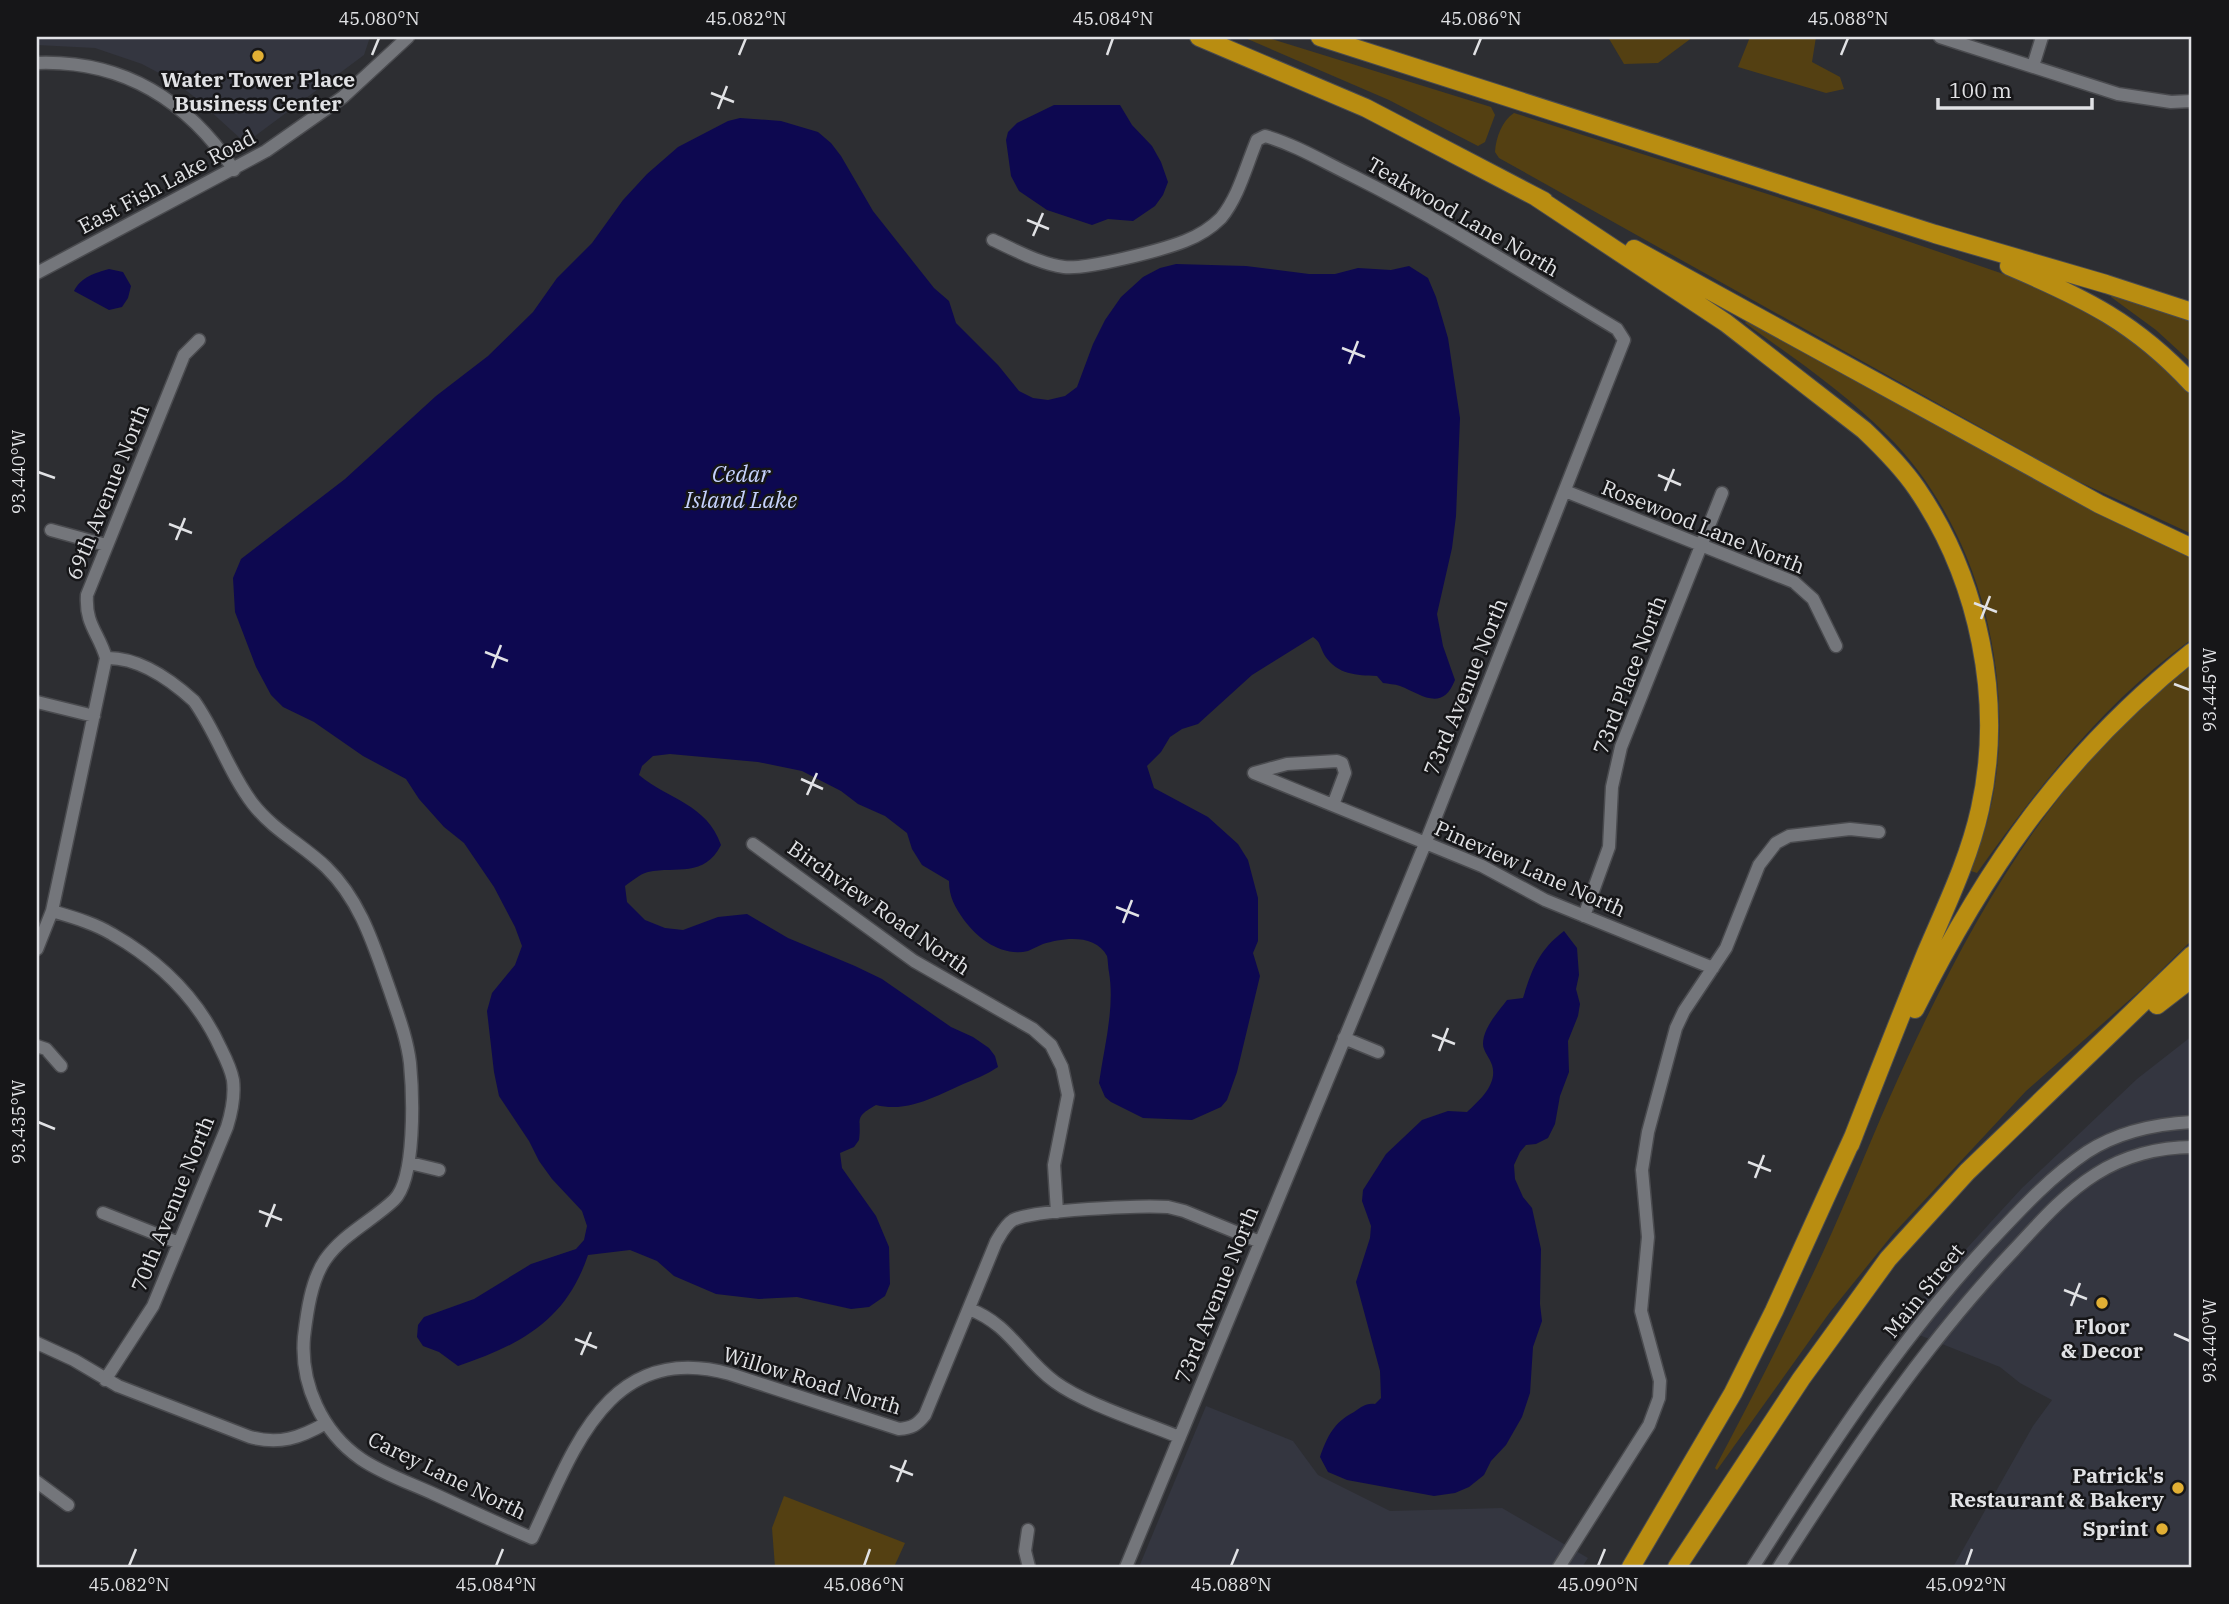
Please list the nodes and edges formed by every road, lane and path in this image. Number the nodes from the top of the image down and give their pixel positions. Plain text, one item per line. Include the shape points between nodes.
1 (408, 37) edge
2 (1199, 37) edge
3 (1320, 37) edge
4 (1940, 37) edge
5 (2042, 37) edge
6 (37, 63) edge
7 (2032, 66) junction
8 (2192, 101) edge
9 (234, 170) junction
10 (1536, 197) junction
11 (1935, 234) junction
12 (993, 240) dead end
13 (37, 273) edge
14 (2192, 312) edge
15 (199, 340) dead end
16 (1621, 349) joint
17 (2192, 384) edge
18 (1565, 491) junction
19 (1722, 493) dead end
20 (51, 530) dead end
21 (106, 545) junction
22 (1702, 545) junction
23 (2192, 548) edge
24 (1836, 646) dead end
25 (2192, 652) edge
26 (106, 659) junction
27 (37, 702) edge
28 (94, 716) junction
29 (1333, 805) junction
30 (1879, 832) dead end
31 (754, 844) dead end
32 (1424, 844) junction
33 (52, 911) junction
34 (1584, 916) junction
35 (37, 949) edge
36 (2192, 956) edge
37 (1713, 968) junction
38 (2192, 978) edge
39 (1344, 1038) junction
40 (37, 1046) edge
41 (1378, 1052) dead end
42 (61, 1066) dead end
43 (2192, 1122) edge
44 (2018, 1123) junction
45 (1850, 1146) junction
46 (2192, 1147) edge
47 (410, 1163) junction
48 (439, 1170) dead end
49 (1057, 1212) junction
50 (103, 1213) dead end
51 (1260, 1242) junction
52 (179, 1243) junction
53 (969, 1309) junction
54 (37, 1343) edge
55 (105, 1380) junction
56 (326, 1423) junction
57 (1179, 1437) junction
58 (37, 1482) edge
59 (68, 1505) dead end
60 (1028, 1530) dead end
61 (532, 1538) joint
62 (1029, 1567) edge
63 (1126, 1567) edge
64 (1559, 1567) edge
65 (1631, 1567) edge
66 (1677, 1567) edge
67 (1753, 1567) edge
68 (1779, 1567) edge

1 - 9 street, East Fish Lake Road via 343,97
2 - 10 highway via 1366,108
3 - 11 highway
4 - 7 street
5 - 7 street
6 - 9 street via 78,64 141,84 196,122
7 - 8 street via 2118,94 2171,103
9 - 13 street, East Fish Lake Road
10 - 23 highway via 2099,504
10 - 45 highway via 1726,323 1864,430 1918,490 1968,594 1983,657 1989,712 1988,762 1980,810 1965,859
11 - 14 highway
11 - 17 highway via 2102,309 2152,345
12 - 16 street, Teakwood Lane North via 1063,267 1091,265 1183,242 1220,218 1258,140 1265,136 1384,191 1519,269 1617,329 1623,340
15 - 21 street, 69th Avenue North via 184,355
16 - 18 street, 73rd Avenue North
18 - 22 street, Rosewood Lane North
18 - 32 street, 73rd Avenue North
19 - 22 street, 73rd Place North
20 - 21 street
21 - 26 street, 69th Avenue North via 86,604
22 - 24 street, Rosewood Lane North via 1804,589
22 - 34 street, 73rd Place North via 1621,747 1612,787 1609,847
25 - 45 highway via 2093,741 2014,838 1948,946
26 - 28 street
26 - 47 street, Carey Lane North via 140,664 194,701 253,804 327,868 359,909 407,1044
27 - 28 street
28 - 33 street
29 - 29 street, Pineview Lane North via 1345,774 1342,763 1287,764 1254,773
29 - 32 street, Pineview Lane North
30 - 37 street via 1850,829 1789,836 1776,843 1759,865 1726,948
31 - 49 street, Birchview Road North via 914,961 1032,1029 1051,1045 1068,1095 1054,1165
32 - 34 street, Pineview Lane North via 1482,866 1537,897
32 - 39 street, 73rd Avenue North
33 - 35 street
33 - 52 street, 70th Avenue North via 112,933 171,977 201,1010 226,1058 233,1109
34 - 37 street, Pineview Lane North
36 - 44 highway
37 - 64 street via 1676,1028 1643,1152 1648,1237 1642,1311 1660,1398 1649,1424
38 - 44 highway
39 - 41 street
39 - 51 street, 73rd Avenue North
40 - 42 street
43 - 67 street, Main Street via 2153,1126 2108,1141 2068,1166 2034,1196 1970,1264 1882,1373
44 - 66 highway via 1950,1191 1865,1289
45 - 65 highway via 1733,1393
46 - 68 street, Main Street via 2161,1149 2117,1163 2077,1187 2044,1218 1926,1353 1867,1432
47 - 48 street
47 - 56 street, Carey Lane North via 397,1198 337,1245 316,1279 304,1357 314,1400
49 - 51 street via 1168,1207
49 - 53 street via 1010,1223 996,1242
50 - 52 street
51 - 57 street, 73rd Avenue North
52 - 55 street, 70th Avenue North via 145,1319
53 - 57 street via 995,1320 1047,1375 1069,1391
53 - 61 street, Willow Road North via 925,1415 910,1429 706,1369 685,1369 635,1382 592,1419
54 - 55 street
55 - 56 street via 265,1441 296,1438
56 - 61 street, Carey Lane North via 363,1460
57 - 63 street, 73rd Avenue North
58 - 59 street
60 - 62 street via 1025,1551

